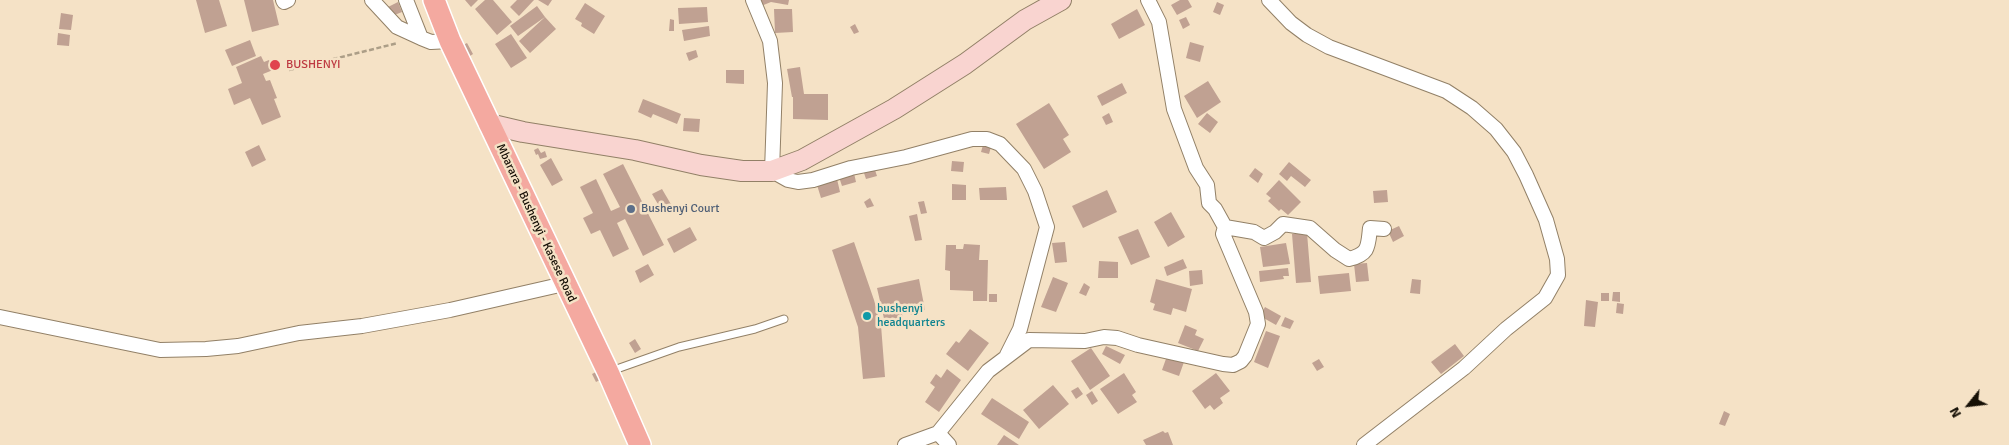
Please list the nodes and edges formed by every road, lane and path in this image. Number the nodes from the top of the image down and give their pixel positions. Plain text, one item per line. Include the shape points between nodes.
1 (283, 0) edge
2 (288, 0) edge
3 (372, 0) edge
4 (406, 0) edge
5 (434, 0) edge
6 (753, 0) edge
7 (1061, 0) edge
8 (1148, 0) edge
9 (1269, 0) edge
10 (421, 38) junction
11 (450, 41) junction
12 (289, 70) dead end
13 (490, 124) junction
14 (772, 171) junction
15 (1225, 227) junction
16 (1384, 229) dead end
17 (564, 284) junction
18 (0, 318) edge
19 (784, 319) dead end
20 (1005, 358) junction
21 (608, 372) junction
22 (938, 433) junction
23 (640, 445) edge
24 (905, 445) edge
25 (949, 445) edge
26 (1364, 445) edge

1 - 2 street
3 - 10 street via 397,27
4 - 10 street
5 - 11 main road, Mbarara - Bushenyi - Kasese Road
6 - 14 street via 770,41 775,83
7 - 14 main road via 1025,20 965,64 894,109 802,160
8 - 15 street via 1159,22 1174,110 1196,168 1207,185 1209,202
9 - 26 street via 1298,30 1328,47 1446,90 1496,129 1514,152 1546,220 1555,252 1558,275 1545,298 1464,368
10 - 11 street via 431,42
10 - 12 path
11 - 13 main road, Mbarara - Bushenyi - Kasese Road
13 - 14 main road via 701,165 742,171
13 - 17 main road, Mbarara - Bushenyi - Kasese Road
14 - 20 street via 788,180 805,181 972,139 987,138 1000,144 1024,169 1047,227 1020,329
15 - 16 street via 1254,232 1264,238 1283,224 1310,228 1349,259 1361,256 1367,249 1370,228
15 - 20 street via 1223,234 1258,319 1242,361 1223,364 1104,337 1030,340
17 - 18 street via 362,326 299,333 206,350 160,350
17 - 21 main road, Mbarara - Bushenyi - Kasese Road
19 - 21 lane via 679,347
20 - 22 street via 988,371
21 - 23 main road, Mbarara - Bushenyi - Kasese Road
22 - 24 street
22 - 25 street

